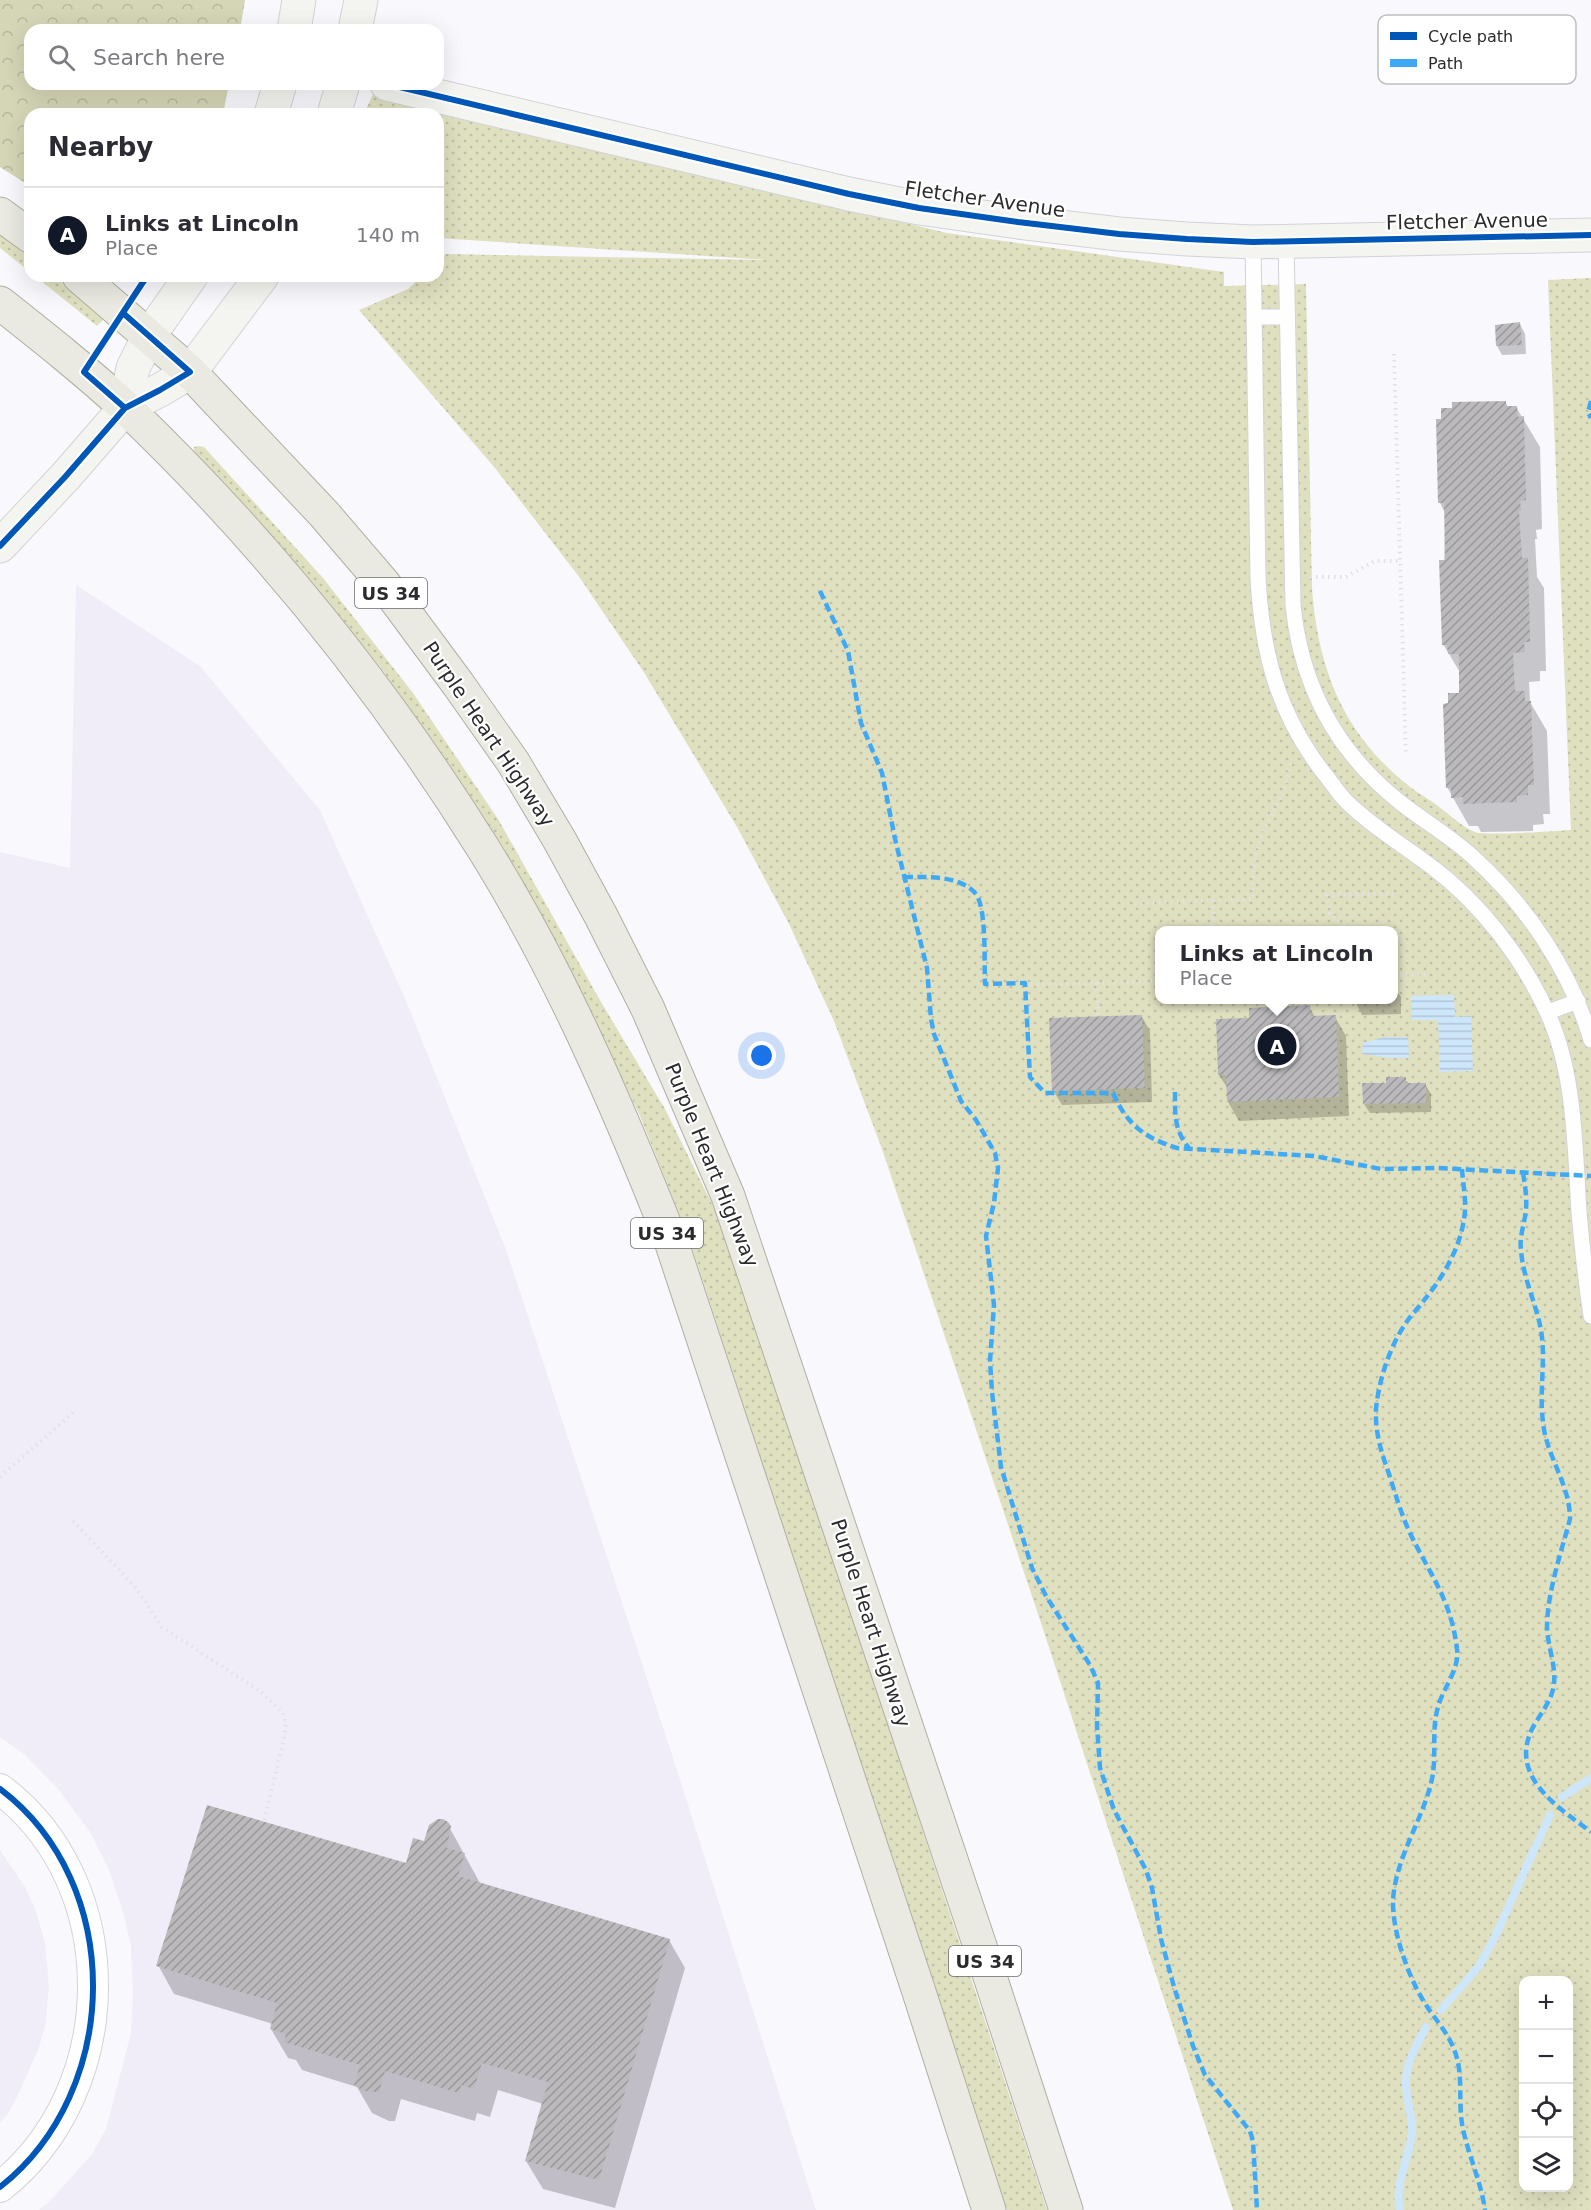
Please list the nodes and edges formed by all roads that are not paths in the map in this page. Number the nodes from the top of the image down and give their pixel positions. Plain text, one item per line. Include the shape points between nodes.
1 (299, 0) edge
2 (361, 0) edge
3 (295, 24) edge
4 (356, 24) edge
5 (278, 90) edge
6 (341, 90) edge
7 (412, 90) edge
8 (273, 108) edge
9 (336, 108) edge
10 (0, 214) edge
11 (24, 232) edge
12 (1591, 235) edge
13 (1286, 241) junction
14 (1253, 242) junction
15 (86, 282) edge
16 (186, 282) edge
17 (258, 282) edge
18 (0, 303) edge
19 (1255, 317) junction
20 (1287, 317) junction
21 (149, 336) junction
22 (190, 372) junction
23 (125, 408) junction
24 (0, 546) edge
25 (1578, 1001) junction
26 (1548, 1012) junction
27 (1591, 1040) edge
28 (1590, 1307) edge
29 (0, 1789) edge
30 (0, 2187) edge
31 (989, 2210) edge
32 (1066, 2210) edge

1 - 3 street
2 - 4 street
5 - 8 street
6 - 9 street
7 - 14 street, Fletcher Avenue via 908,206 1119,234
10 - 11 main road
12 - 13 street, Fletcher Avenue
13 - 14 street, Fletcher Avenue
13 - 20 lane
14 - 19 lane
15 - 21 main road, Purple Heart Highway / US 34
16 - 21 street
17 - 22 street
18 - 23 main road, US 34
19 - 20 lane
19 - 26 lane via 1261,621 1270,668 1287,714 1310,754 1346,800 1447,879 1484,916 1525,971
20 - 25 lane via 1294,618 1302,659 1317,699 1342,743 1370,777 1473,857 1510,896 1554,956
21 - 22 main road, Purple Heart Highway / US 34
21 - 23 street via 133,368
22 - 23 street
22 - 32 main road, Purple Heart Highway / US 34 via 332,522 458,684 513,762 560,839 648,1009 750,1259
23 - 24 street
23 - 31 main road, US 34 via 311,607 425,758 484,850 586,1041 670,1238
25 - 26 lane
25 - 27 lane
26 - 28 lane via 1573,1121
29 - 30 street via 55,1851 73,1885 93,1964 93,2009 86,2053 73,2090 35,2153

